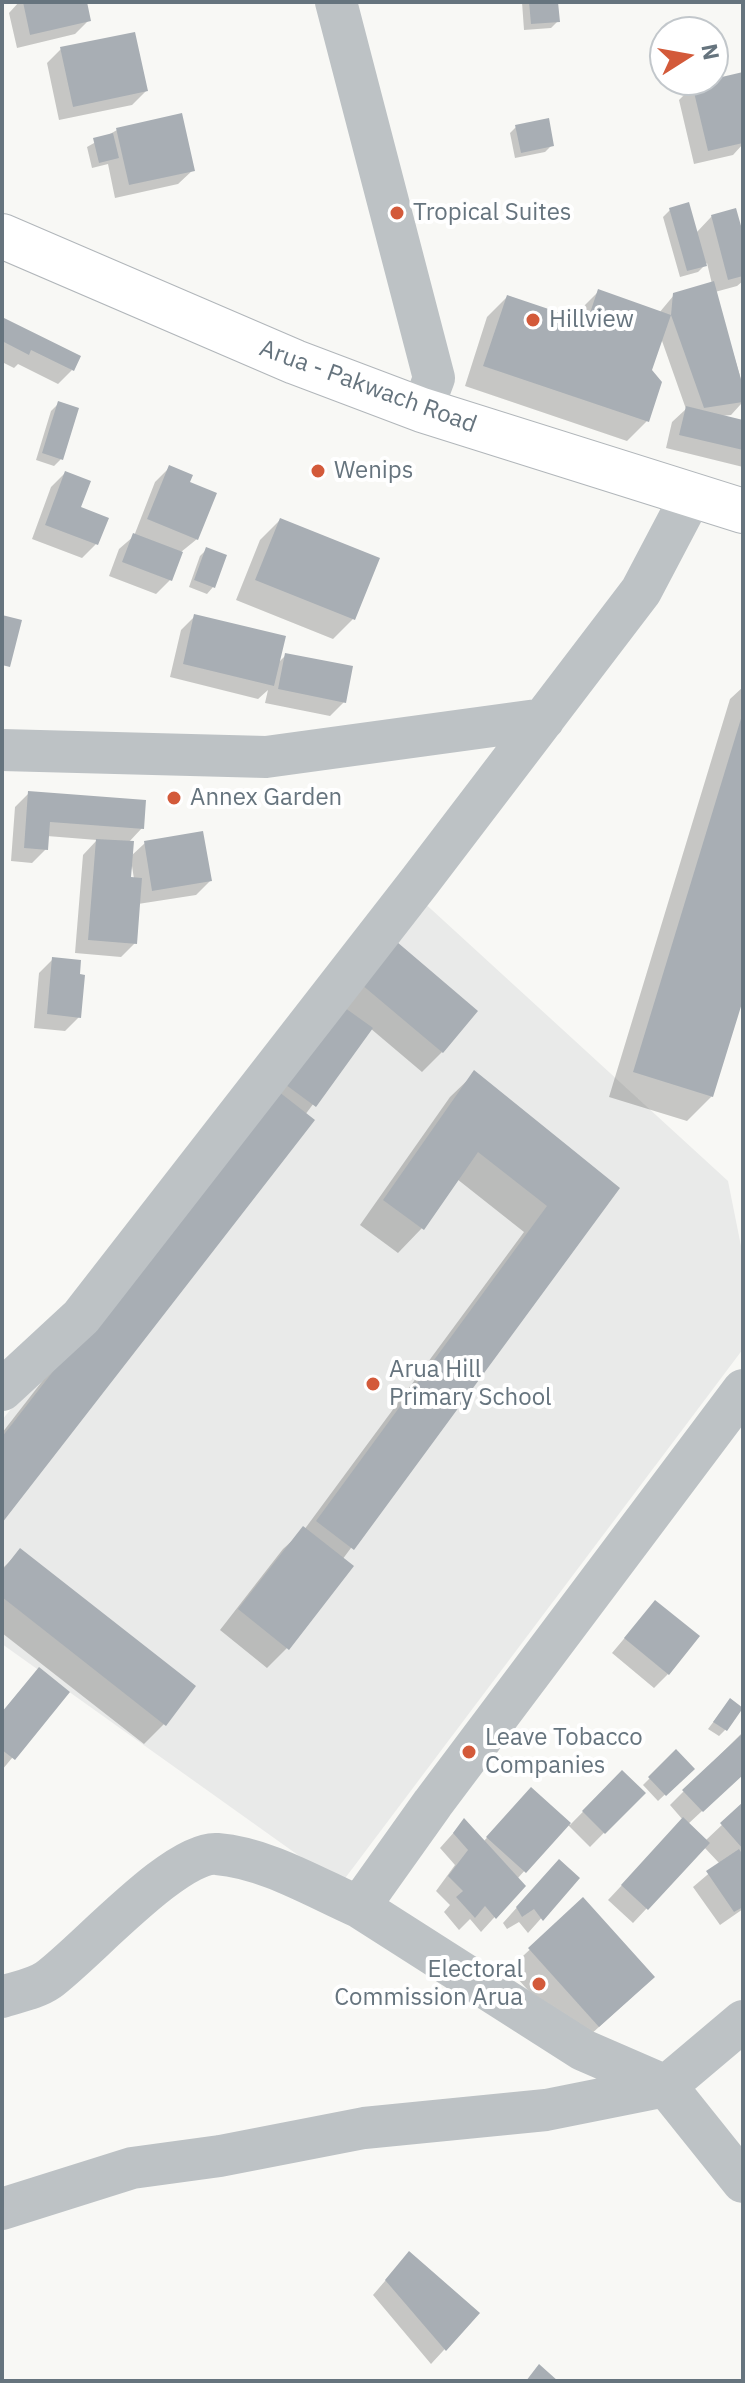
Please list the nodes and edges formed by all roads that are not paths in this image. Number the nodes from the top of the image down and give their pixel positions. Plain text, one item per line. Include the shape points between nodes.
1 (336, 2) edge
2 (2, 236) edge
3 (422, 410) junction
4 (691, 496) junction
5 (743, 511) edge
6 (544, 719) junction
7 (2, 750) edge
8 (2, 1390) edge
9 (743, 1390) edge
10 (359, 1907) junction
11 (2, 1997) edge
12 (743, 2021) edge
13 (666, 2086) junction
14 (743, 2182) edge
15 (2, 2209) edge

1 - 3 street via 434,378
2 - 3 main road, Arua - Pakwach Road via 295,362
3 - 4 main road, Arua - Pakwach Road
4 - 5 main road, Arua - Pakwach Road
4 - 6 street via 641,591
6 - 7 street via 266,757
6 - 8 street via 81,1317
9 - 10 street
10 - 11 street via 262,1864 215,1854 196,1856 171,1871 44,1982
10 - 13 street via 583,2050
12 - 13 street
13 - 14 street
13 - 15 street via 546,2110 364,2128 132,2168

